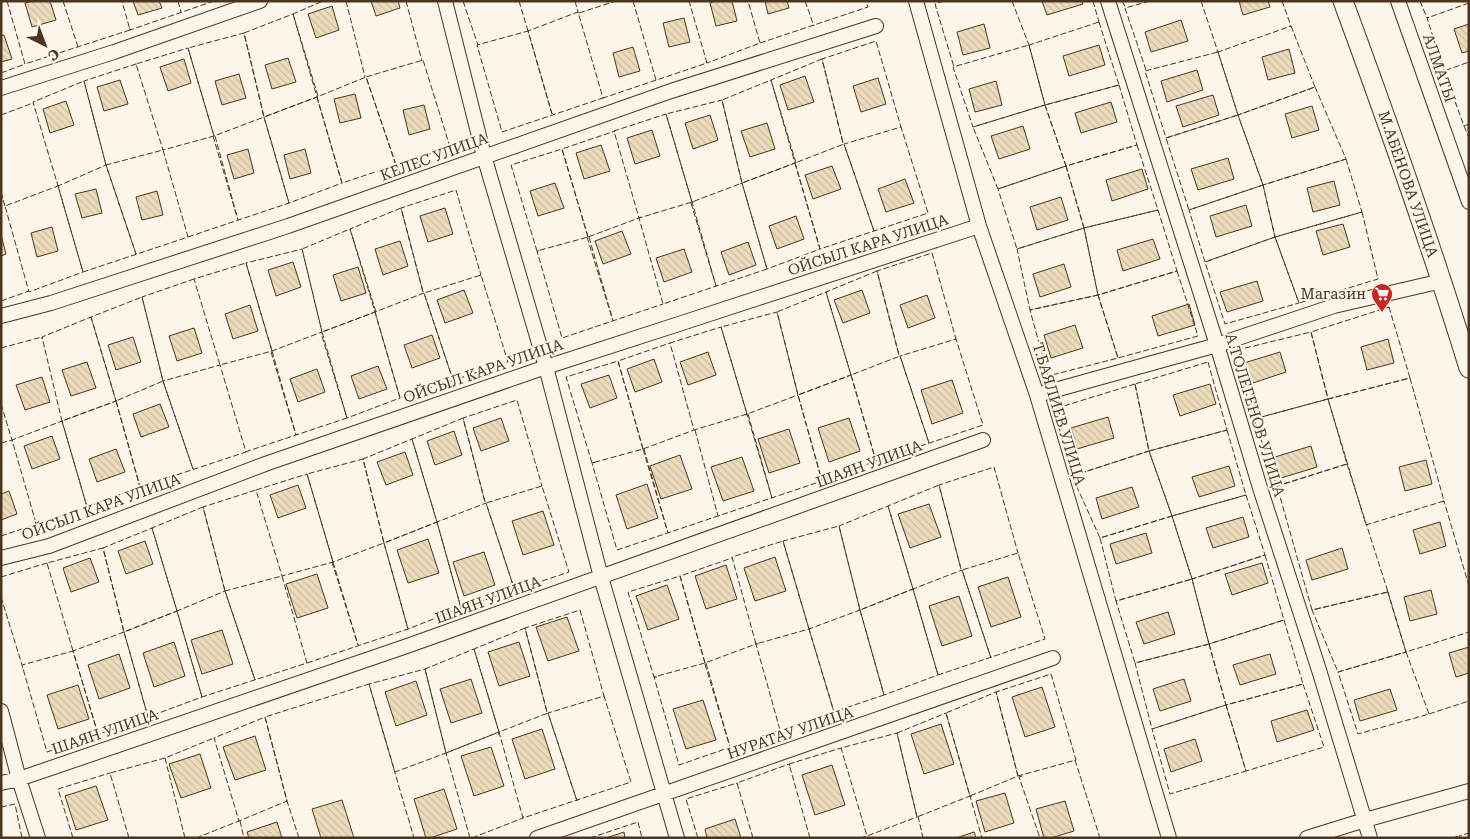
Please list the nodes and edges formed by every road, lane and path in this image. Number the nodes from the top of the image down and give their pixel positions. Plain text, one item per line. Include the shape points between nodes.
1 (260, 1) edge
2 (445, 1) edge
3 (916, 1) edge
4 (1108, 1) edge
5 (1343, 1) edge
6 (1398, 1) edge
7 (876, 26) dead end
8 (1, 88) edge
9 (484, 156) junction
10 (1469, 202) edge
11 (979, 226) junction
12 (1442, 281) junction
13 (1, 316) edge
14 (1217, 344) junction
15 (546, 366) junction
16 (1469, 368) edge
17 (1038, 394) junction
18 (983, 440) dead end
19 (1, 558) edge
20 (601, 577) junction
21 (1053, 658) dead end
22 (1, 711) edge
23 (19, 779) junction
24 (1, 783) edge
25 (1469, 790) edge
26 (664, 794) junction
27 (1364, 820) junction
28 (38, 838) edge
29 (537, 838) edge
30 (676, 838) edge
31 (1168, 838) edge
32 (1307, 838) edge
33 (1370, 838) edge

1 - 8 street
2 - 9 street
3 - 11 street, Т.БАЯЛИЕВ УЛИЦА
4 - 14 street, А.ТОЛЕГЕНОВ УЛИЦА
5 - 12 main road, М.АБЕНОВА УЛИЦА
6 - 10 street, АЛМАТЫ
7 - 9 street, КЕЛЕС УЛИЦА via 671,91
9 - 13 street, КЕЛЕС УЛИЦА via 288,226 51,303
9 - 15 street
11 - 15 street, ОЙСЫЛ КАРА УЛИЦА
11 - 17 street, Т.БАЯЛИЕВ УЛИЦА
12 - 14 street via 1334,306
12 - 16 main road, М.АБЕНОВА УЛИЦА
14 - 17 street
14 - 27 street, А.ТОЛЕГЕНОВ УЛИЦА
15 - 19 street, ОЙСЫЛ КАРА УЛИЦА via 268,463 49,546
15 - 20 street
17 - 31 street, Т.БАЯЛИЕВ УЛИЦА
18 - 20 street, ШАЯН УЛИЦА
20 - 23 street, ШАЯН УЛИЦА
20 - 26 street
21 - 26 street, НУРАТАУ УЛИЦА
22 - 23 street
23 - 24 street, ШАЯН УЛИЦА
23 - 28 street
25 - 27 street
26 - 29 street, НУРАТАУ УЛИЦА
26 - 30 street
27 - 32 street
27 - 33 street, А.ТОЛЕГЕНОВ УЛИЦА

